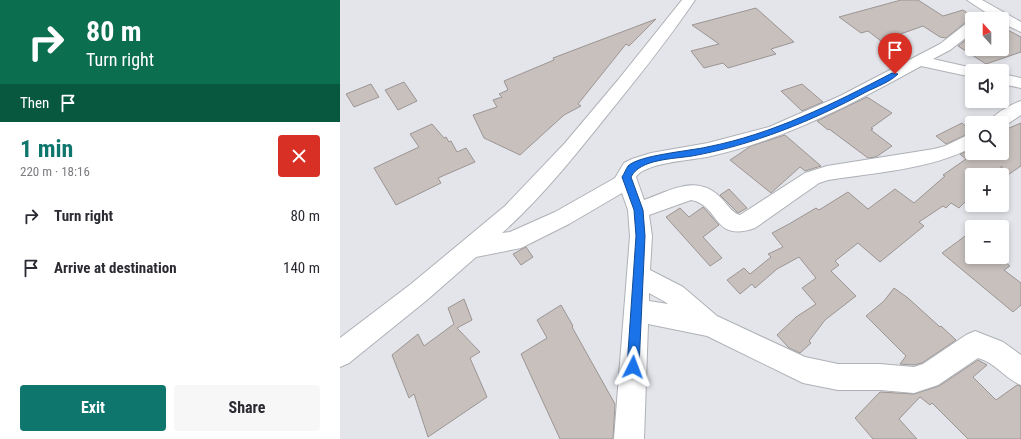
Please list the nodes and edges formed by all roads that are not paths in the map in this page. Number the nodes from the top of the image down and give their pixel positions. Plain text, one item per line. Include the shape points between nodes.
1 (689, 0) edge
2 (973, 0) edge
3 (983, 12) edge
4 (1009, 24) edge
5 (1021, 28) edge
6 (965, 32) edge
7 (919, 61) junction
8 (965, 71) edge
9 (1009, 80) edge
10 (1021, 83) edge
11 (1021, 108) edge
12 (1008, 116) edge
13 (965, 143) edge
14 (626, 177) junction
15 (638, 210) junction
16 (471, 248) junction
17 (638, 274) junction
18 (636, 310) junction
19 (710, 326) junction
20 (340, 354) edge
21 (1021, 372) edge
22 (629, 439) edge

1 - 16 street via 571,148 512,212
2 - 3 street
4 - 5 street
6 - 7 street via 946,47
7 - 8 street
7 - 14 street via 846,100 774,132 708,150 651,160 631,168
9 - 10 street
11 - 12 street
13 - 15 street via 934,156 827,173 812,178 748,222 739,224 732,222 709,198 699,192 690,192
14 - 15 street
14 - 16 street via 622,184 526,235
15 - 17 street via 641,236
16 - 20 street
17 - 18 street
17 - 19 street via 675,295
18 - 19 street
18 - 22 street
19 - 21 street via 803,370 838,377 914,380 929,376 975,344 993,350

